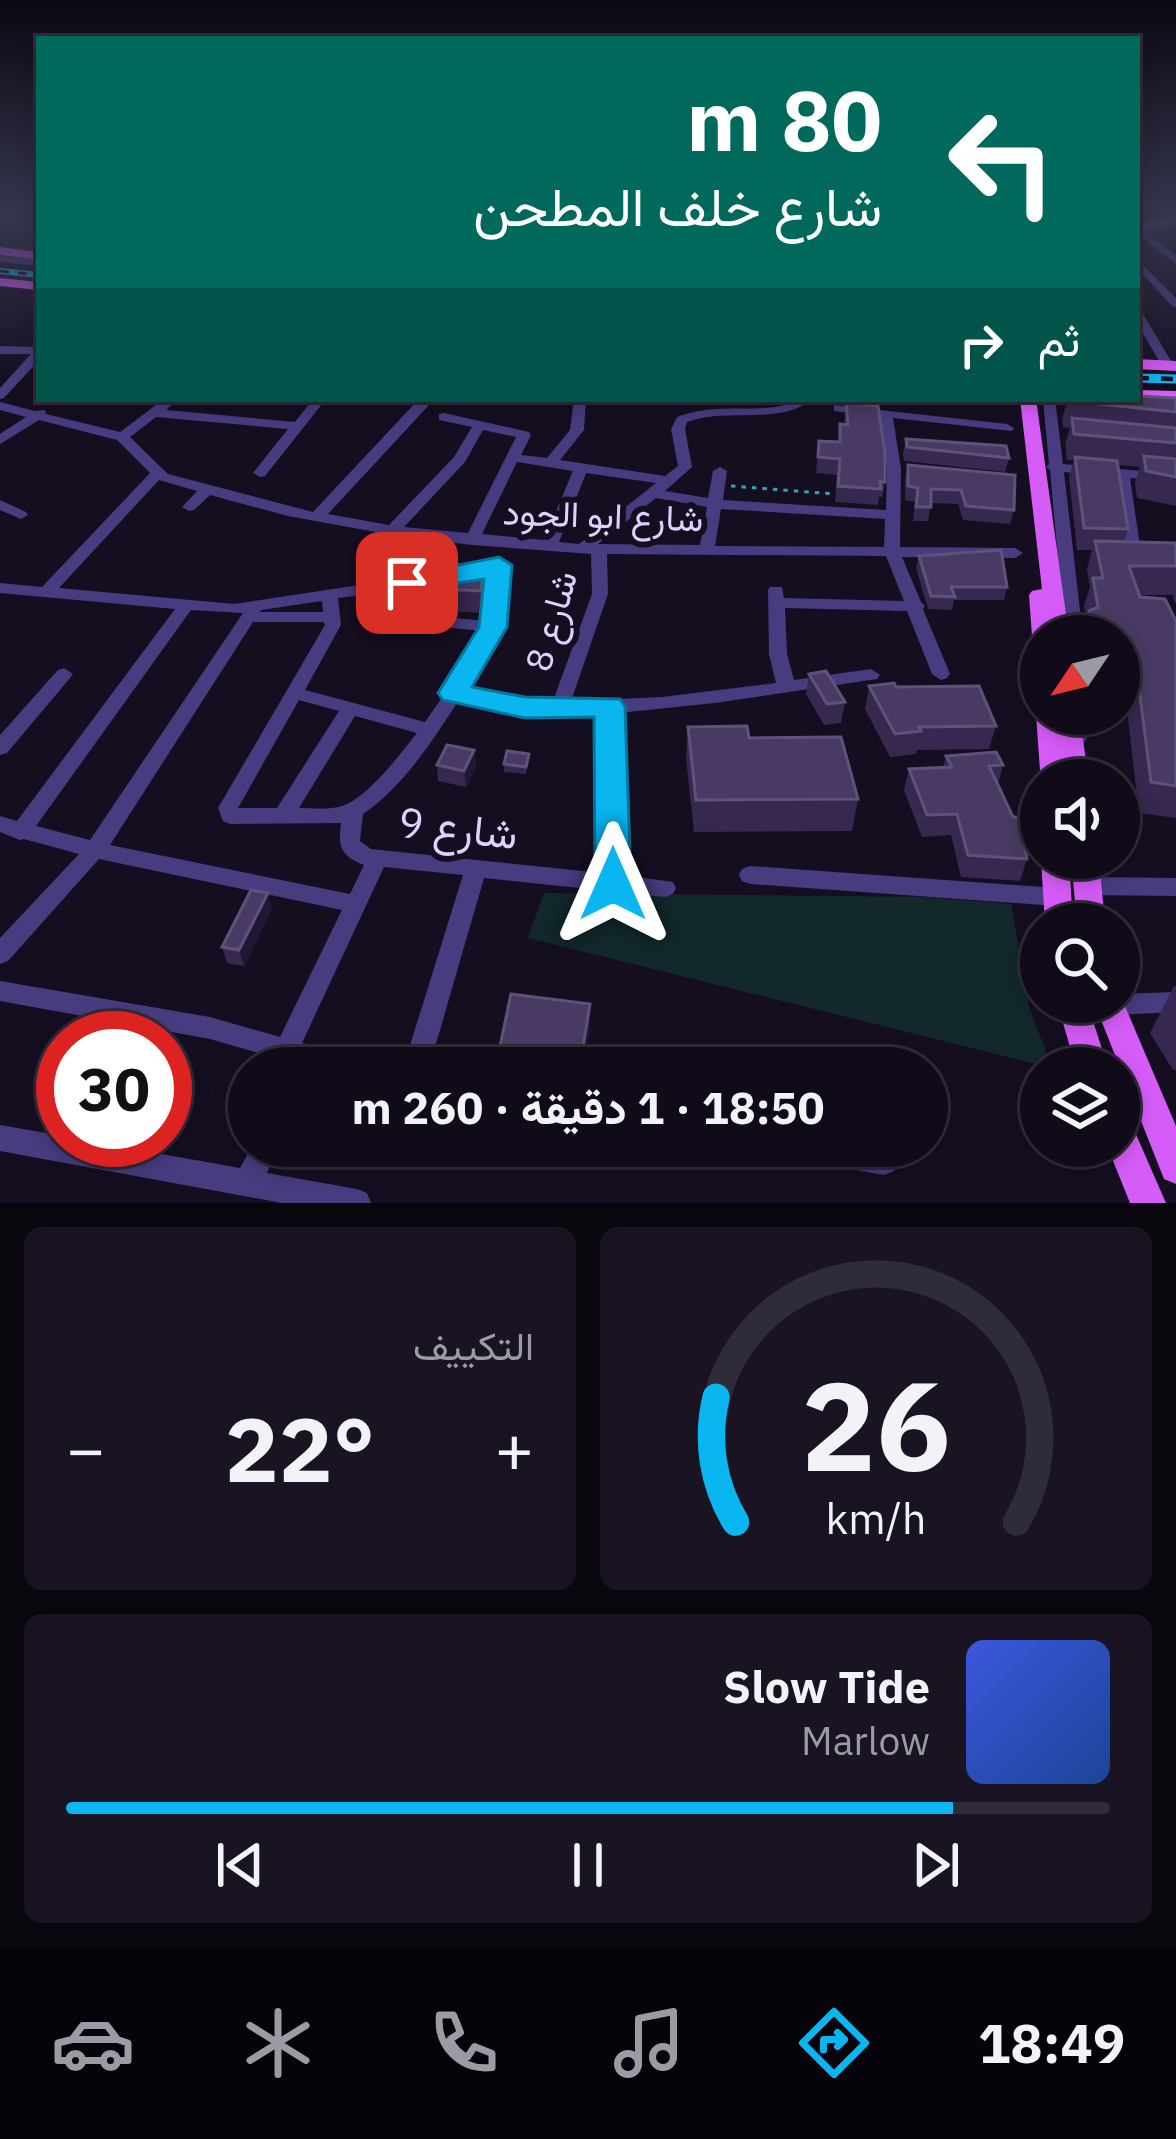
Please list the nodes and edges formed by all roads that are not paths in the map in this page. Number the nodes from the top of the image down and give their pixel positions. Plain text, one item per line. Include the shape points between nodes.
1 (1147, 273) edge
2 (0, 282) edge
3 (36, 286) edge
4 (1176, 304) edge
5 (1140, 318) edge
6 (0, 350) edge
7 (36, 352) edge
8 (36, 355) edge
9 (1140, 367) edge
10 (1174, 368) edge
11 (0, 395) edge
12 (1176, 396) edge
13 (1140, 397) edge
14 (168, 402) edge
15 (317, 402) edge
16 (424, 402) edge
17 (580, 402) edge
18 (799, 402) edge
19 (1018, 402) edge
20 (1041, 402) edge
21 (1135, 402) edge
22 (0, 406) edge
23 (839, 408) dead end
24 (1070, 411) edge
25 (40, 413) junction
26 (155, 413) junction
27 (886, 414) junction
28 (1141, 416) edge
29 (444, 417) dead end
30 (480, 424) junction
31 (296, 426) junction
32 (1007, 428) dead end
33 (1049, 434) junction
34 (1070, 436) edge
35 (122, 437) junction
36 (0, 440) edge
37 (515, 458) junction
38 (551, 463) junction
39 (1053, 466) junction
40 (581, 468) junction
41 (894, 469) junction
42 (914, 471) edge
43 (260, 473) dead end
44 (1122, 473) junction
45 (157, 474) junction
46 (719, 478) road end
47 (1176, 478) edge
48 (670, 481) junction
49 (206, 490) junction
50 (654, 493) junction
51 (304, 495) dead end
52 (0, 504) edge
53 (715, 504) junction
54 (189, 507) dead end
55 (288, 512) junction
56 (21, 515) dead end
57 (890, 515) junction
58 (316, 518) junction
59 (392, 530) junction
60 (472, 540) junction
61 (509, 544) junction
62 (549, 547) junction
63 (591, 549) junction
64 (707, 550) junction
65 (892, 551) junction
66 (1016, 554) dead end
67 (1064, 559) junction
68 (1088, 559) dead end
69 (1111, 559) edge
70 (1134, 560) junction
71 (1155, 560) edge
72 (499, 565) junction
73 (475, 573) edge
74 (454, 576) edge
75 (0, 588) edge
76 (373, 588) junction
77 (48, 590) junction
78 (328, 594) junction
79 (1046, 601) junction
80 (186, 604) junction
81 (917, 606) junction
82 (250, 612) junction
83 (1044, 615) edge
84 (1051, 615) edge
85 (1071, 615) edge
86 (334, 617) junction
87 (493, 627) junction
88 (64, 674) dead end
89 (941, 674) dead end
90 (871, 675) dead end
91 (786, 685) junction
92 (295, 693) junction
93 (453, 693) junction
94 (609, 706) junction
95 (351, 709) junction
96 (560, 709) junction
97 (429, 730) junction
98 (1070, 735) edge
99 (1080, 735) edge
100 (0, 748) edge
101 (1072, 748) junction
102 (1073, 759) edge
103 (353, 813) junction
104 (283, 816) junction
105 (10, 828) edge
106 (95, 850) junction
107 (378, 858) junction
108 (475, 870) junction
109 (750, 875) dead end
110 (1129, 879) edge
111 (613, 884) junction
112 (1176, 887) edge
113 (665, 888) dead end
114 (356, 904) junction
115 (1020, 906) edge
116 (0, 954) edge
117 (0, 991) edge
118 (1176, 1002) edge
119 (1140, 1003) edge
120 (1117, 1023) edge
121 (262, 1047) edge
122 (304, 1047) edge
123 (422, 1047) edge
124 (0, 1138) edge
125 (1174, 1156) edge
126 (256, 1167) edge
127 (1133, 1167) edge
128 (248, 1182) junction
129 (358, 1203) edge
130 (1148, 1203) edge

1 - 4 street
2 - 3 main road
5 - 10 street
6 - 7 street
8 - 11 street
9 - 10 main road
12 - 13 main road
14 - 26 street
15 - 31 street
16 - 58 street
17 - 38 street via 577,430
18 - 48 street via 778,410 710,409 682,420 687,465
19 - 79 main road
20 - 24 street
20 - 33 street
20 - 79 main road
21 - 28 street
22 - 25 street
23 - 27 street
25 - 35 street
25 - 36 street
26 - 31 street
26 - 35 street
27 - 32 street
27 - 41 street via 898,443
29 - 30 street
30 - 37 street via 524,435
30 - 59 street via 460,458
31 - 43 street
33 - 34 street
33 - 39 street
35 - 45 street, شارع ابو الجود
37 - 38 street
37 - 60 street
38 - 40 street
39 - 44 street
39 - 67 street
40 - 48 street
40 - 62 street
41 - 42 street
41 - 57 street
44 - 47 street
44 - 70 street
45 - 49 street, شارع ابو الجود
45 - 77 street
46 - 53 street
48 - 50 street
49 - 54 street
49 - 55 street, شارع ابو الجود
50 - 53 street
50 - 63 street
51 - 55 street
52 - 56 street
53 - 57 street
53 - 64 street
55 - 58 street, شارع ابو الجود
57 - 65 street
58 - 59 street, شارع ابو الجود
59 - 60 street, شارع ابو الجود
60 - 61 street, شارع ابو الجود
61 - 62 street, شارع ابو الجود
61 - 72 street
62 - 63 street, شارع ابو الجود
63 - 64 street, شارع ابو الجود
63 - 96 street, شارع 8 via 599,594
64 - 65 street, شارع ابو الجود
65 - 66 street, شارع ابو الجود
65 - 81 street
67 - 68 street
67 - 85 street
69 - 70 street
70 - 71 street
72 - 73 street
72 - 87 street
74 - 76 street
75 - 77 street
76 - 78 street
76 - 87 street via 392,617
77 - 80 street
78 - 82 street
78 - 86 street
79 - 83 main road
79 - 84 main road
80 - 82 street
80 - 105 street
81 - 89 street
81 - 91 street via 776,596
82 - 86 street
82 - 106 street
86 - 92 street
87 - 93 street
88 - 100 street
90 - 91 street
91 - 94 street
92 - 95 street
92 - 104 street via 227,812
93 - 96 street
93 - 97 street
94 - 96 street
94 - 111 street
95 - 97 street
95 - 104 street
97 - 103 street
98 - 101 main road
99 - 101 street
101 - 102 main road
103 - 104 street
103 - 107 street, شارع 9 via 350,844
105 - 106 street
106 - 114 street
106 - 116 street
107 - 108 street, شارع 9
107 - 114 street
108 - 111 street, شارع 9
108 - 123 street
109 - 115 street
110 - 112 street
111 - 113 street, شارع 9
114 - 122 street
117 - 121 street via 123,1010
118 - 119 street
120 - 125 main road
124 - 128 street
126 - 128 street
127 - 130 main road
128 - 129 street

